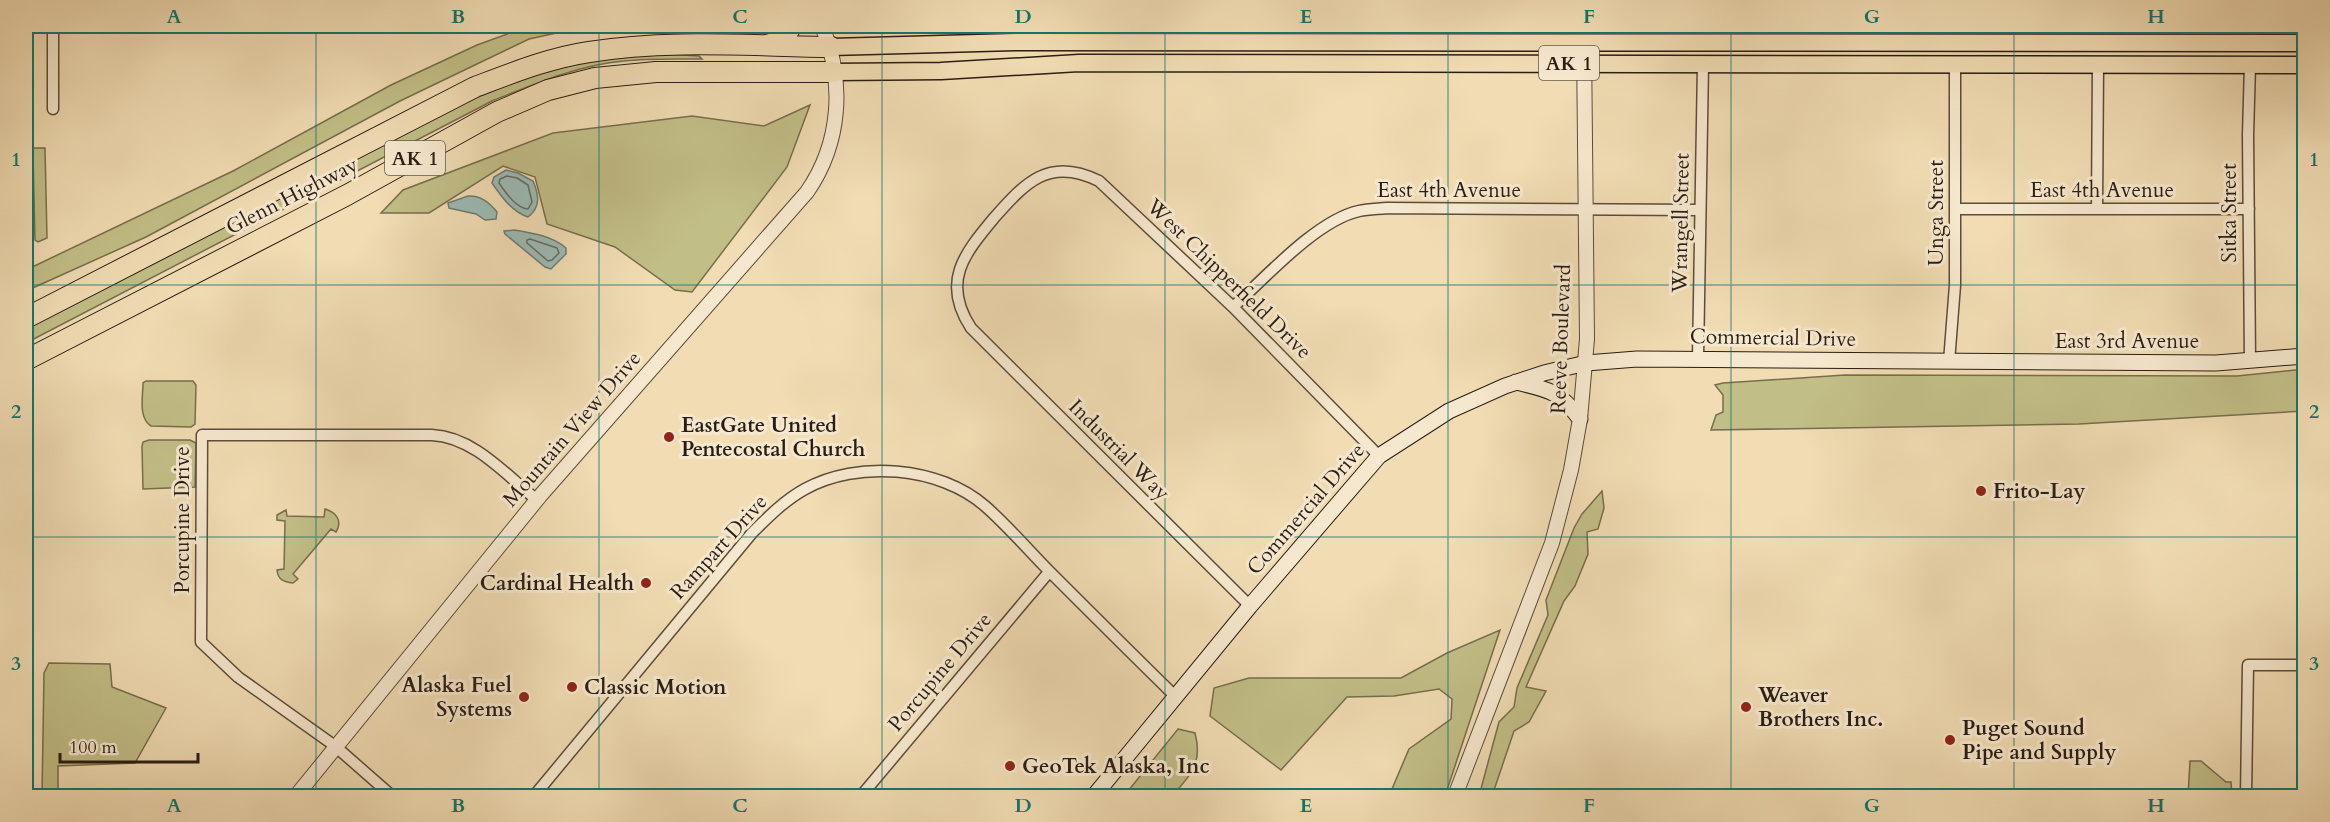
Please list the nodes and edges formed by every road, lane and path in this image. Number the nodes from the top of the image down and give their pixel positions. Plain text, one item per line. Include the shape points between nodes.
1 (53, 26) edge
2 (791, 26) edge
3 (822, 26) edge
4 (2304, 42) edge
5 (1584, 43) junction
6 (763, 46) junction
7 (831, 47) junction
8 (1584, 63) junction
9 (2098, 63) junction
10 (1703, 64) junction
11 (1955, 64) junction
12 (2250, 65) junction
13 (2304, 65) edge
14 (834, 72) junction
15 (53, 109) dead end
16 (1955, 208) junction
17 (1585, 209) junction
18 (2097, 209) junction
19 (2249, 209) junction
20 (1700, 210) junction
21 (62, 300) junction
22 (1233, 307) junction
23 (26, 314) edge
24 (26, 318) edge
25 (964, 318) joint
26 (2304, 356) edge
27 (1698, 358) junction
28 (26, 360) edge
29 (2250, 361) junction
30 (1950, 362) junction
31 (1586, 363) junction
32 (1516, 382) junction
33 (1580, 419) junction
34 (1379, 456) junction
35 (537, 500) junction
36 (1049, 572) junction
37 (1250, 606) junction
38 (2304, 665) edge
39 (1175, 696) junction
40 (335, 746) junction
41 (296, 796) edge
42 (392, 796) edge
43 (534, 796) edge
44 (861, 796) edge
45 (1094, 796) edge
46 (1455, 796) edge
47 (2246, 796) edge

1 - 15 street
2 - 6 highway via 777,43
3 - 7 street, Mountain View Drive
4 - 5 highway, AK 1
5 - 7 highway, AK 1 via 1015,42
5 - 8 street, Reeve Boulevard
6 - 7 highway, Glenn Highway / AK 1
6 - 21 highway, Glenn Highway / AK 1 via 633,46 536,64 475,87
7 - 14 street, Mountain View Drive
8 - 10 highway, AK 1
8 - 14 highway, AK 1 via 1079,63
8 - 17 street, Reeve Boulevard
9 - 11 highway, AK 1
9 - 12 highway, AK 1
9 - 18 street
10 - 11 highway, AK 1
10 - 20 street, Wrangell Street
11 - 16 street, Unga Street
12 - 13 highway, AK 1
12 - 19 street, Sitka Street
14 - 28 highway, Glenn Highway / AK 1 via 656,72 596,78 548,90 497,112 347,195
14 - 35 street, Mountain View Drive via 835,124 831,147 807,192
16 - 18 street, East 4th Avenue
16 - 30 street, Unga Street
17 - 20 street, East 4th Avenue
17 - 22 street, East 4th Avenue via 1358,211 1306,240
17 - 31 street, Reeve Boulevard
18 - 19 street, East 4th Avenue
19 - 29 street, Sitka Street
20 - 27 street, Wrangell Street
21 - 23 highway
21 - 24 highway, Glenn Highway / AK 1
22 - 25 street, West Chipperfield Drive via 1099,181 1065,172 1034,179 1020,188 969,247 957,286
22 - 34 street, West Chipperfield Drive
25 - 37 street, Industrial Way via 1019,378
26 - 29 main road, East 3rd Avenue
27 - 30 main road, Commercial Drive
27 - 31 main road, Commercial Drive
29 - 30 main road, East 3rd Avenue
31 - 32 main road, Commercial Drive
31 - 33 street, Reeve Boulevard
32 - 33 main road via 1550,390 1570,405
32 - 34 main road, Commercial Drive via 1449,411
33 - 46 street, Reeve Boulevard via 1552,543
34 - 37 main road, Commercial Drive
35 - 40 street, Mountain View Drive
35 - 40 street, Porcupine Drive via 476,450 451,437 202,435 201,642 238,677
36 - 39 street, Rampart Drive
36 - 43 street, Rampart Drive via 984,505 939,481 883,470 827,479 784,503 752,533
36 - 44 street, Porcupine Drive
37 - 39 main road, Commercial Drive
38 - 47 street via 2248,665
39 - 45 main road, Commercial Drive
40 - 41 street, Mountain View Drive
40 - 42 street, Porcupine Drive

